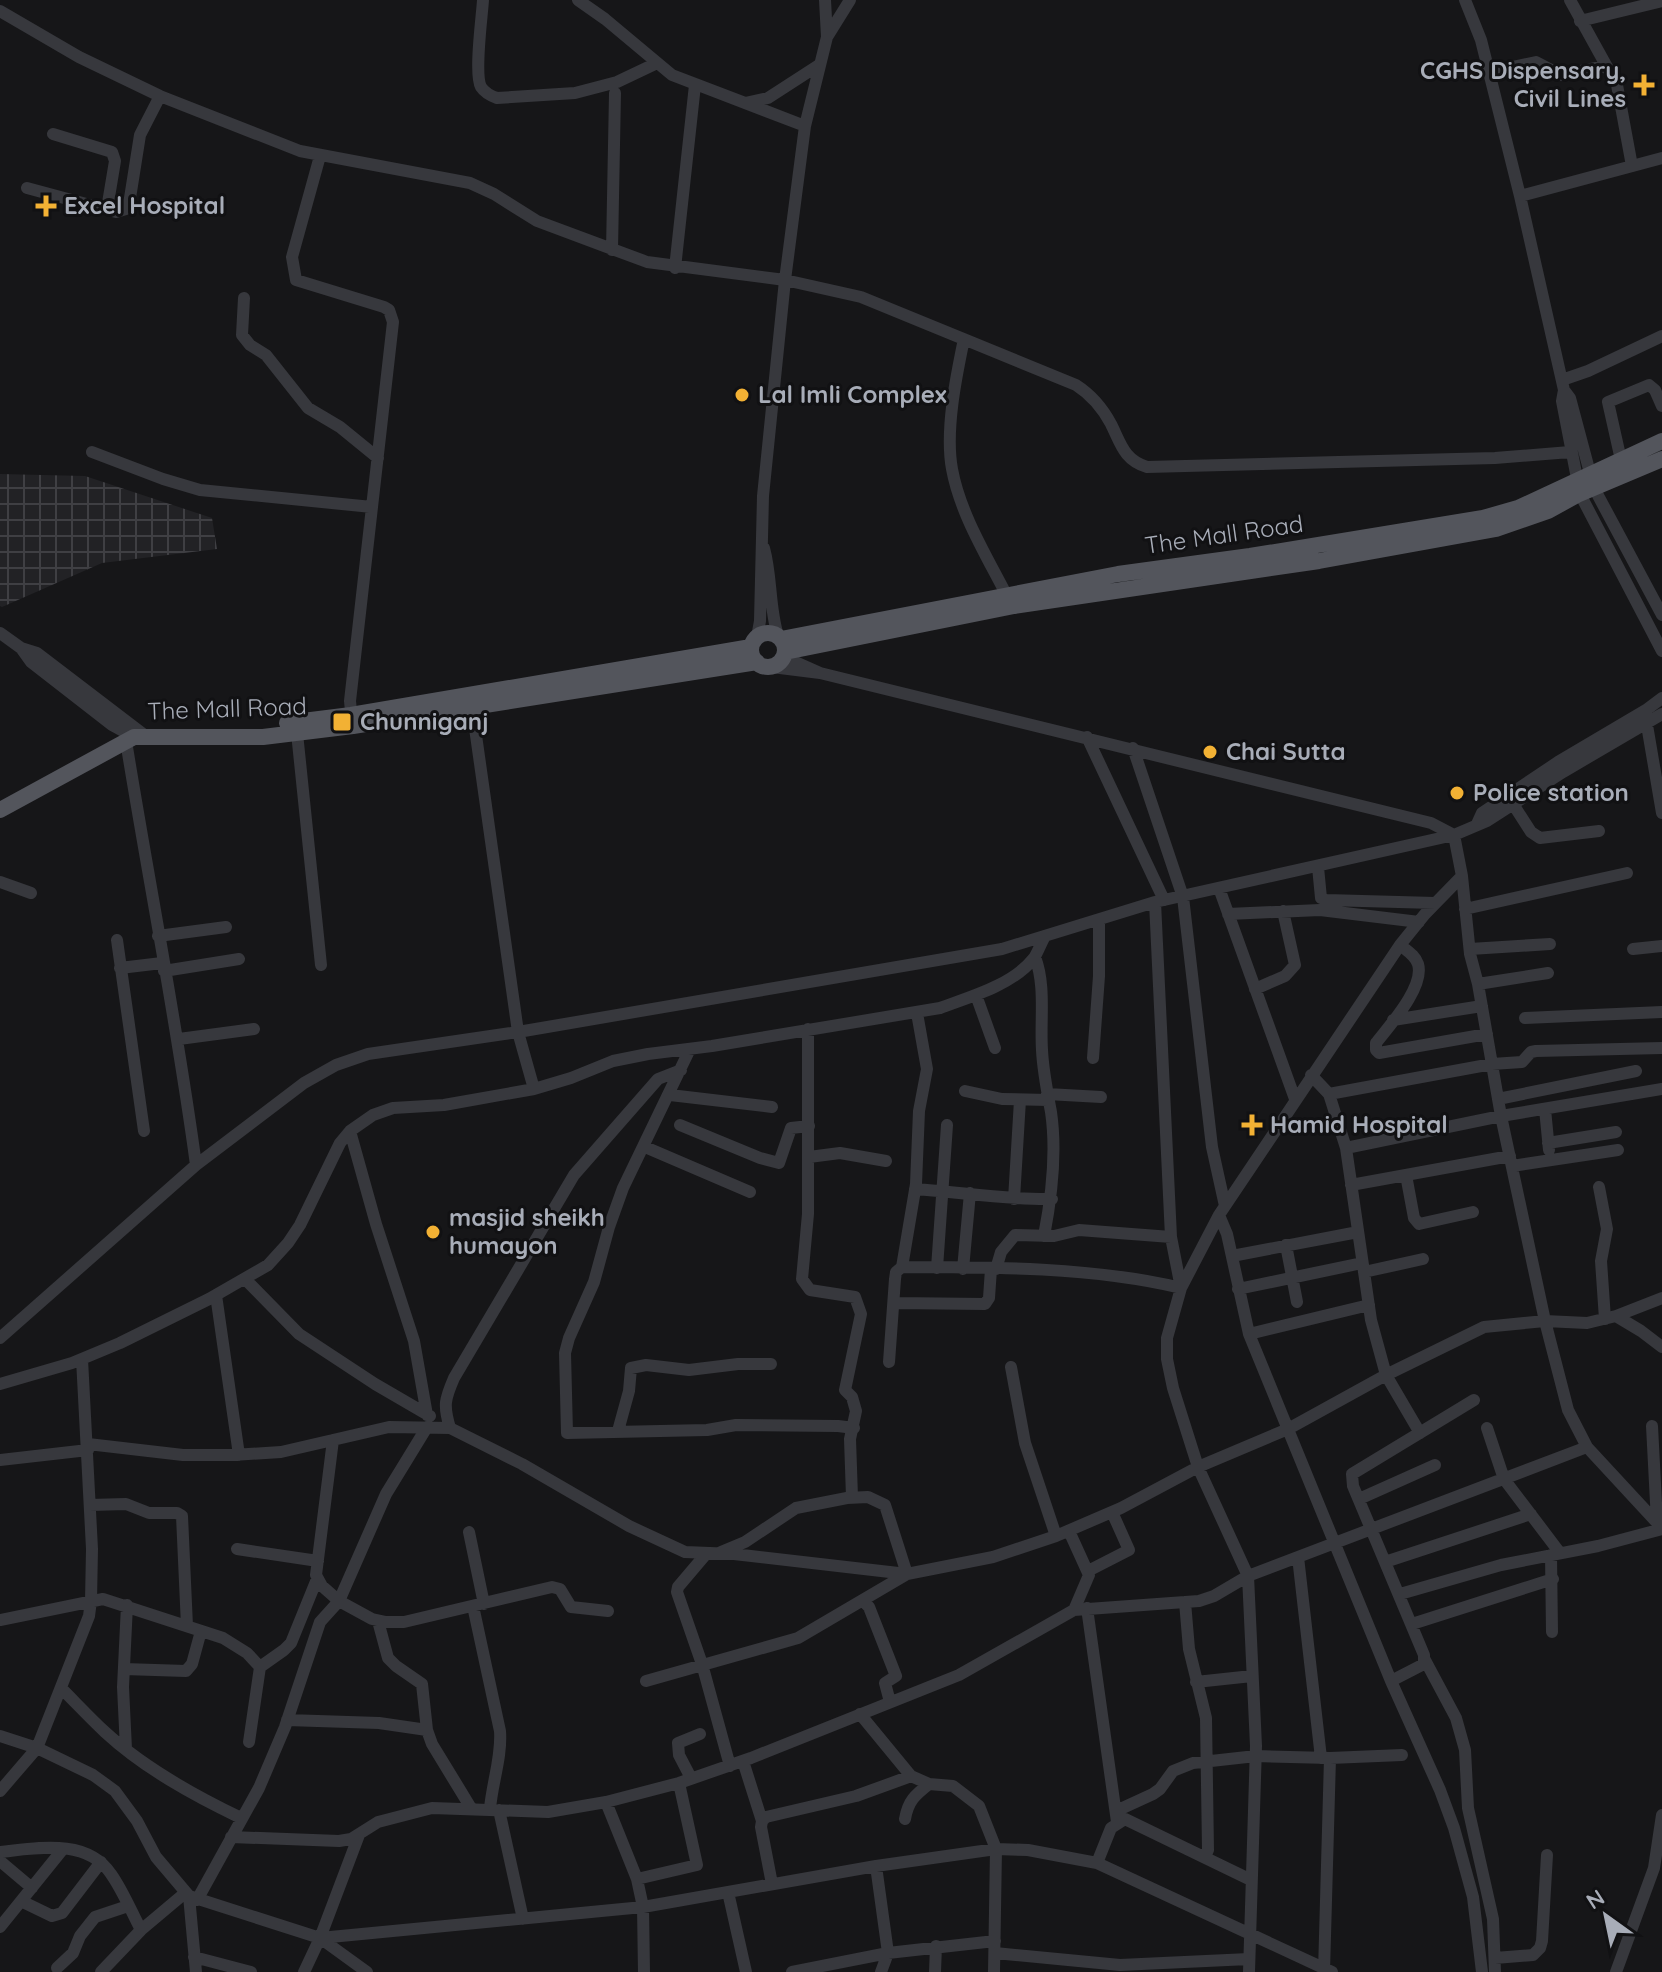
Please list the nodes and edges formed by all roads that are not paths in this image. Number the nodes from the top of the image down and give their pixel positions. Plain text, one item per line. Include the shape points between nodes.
1 (483, 0) edge
2 (578, 0) edge
3 (825, 0) edge
4 (850, 0) edge
5 (1465, 0) edge
6 (1570, 0) edge
7 (1662, 1) edge
8 (0, 11) edge
9 (1580, 21) junction
10 (827, 37) junction
11 (657, 63) junction
12 (819, 65) junction
13 (1606, 66) junction
14 (1489, 72) junction
15 (695, 85) junction
16 (615, 93) dead end
17 (160, 96) junction
18 (742, 103) junction
19 (805, 126) junction
20 (53, 134) dead end
21 (320, 156) junction
22 (1662, 158) edge
23 (1632, 166) junction
24 (27, 188) dead end
25 (1520, 196) junction
26 (107, 209) junction
27 (612, 250) junction
28 (675, 268) junction
29 (785, 280) junction
30 (244, 298) dead end
31 (1662, 336) edge
32 (964, 339) junction
33 (1563, 385) junction
34 (1662, 406) edge
35 (1662, 441) edge
36 (92, 452) dead end
37 (1570, 452) junction
38 (378, 458) junction
39 (1662, 459) edge
40 (1621, 460) junction
41 (1585, 484) junction
42 (372, 507) junction
43 (763, 545) junction
44 (1001, 599) junction
45 (1662, 615) edge
46 (0, 633) edge
47 (771, 649) junction
48 (1662, 651) edge
49 (1662, 698) edge
50 (472, 707) junction
51 (1662, 714) edge
52 (352, 720) junction
53 (1647, 725) junction
54 (297, 733) junction
55 (134, 735) junction
56 (1087, 737) junction
57 (1133, 748) junction
58 (0, 800) edge
59 (1513, 804) junction
60 (0, 810) edge
61 (1662, 813) edge
62 (1477, 824) junction
63 (1599, 831) dead end
64 (1454, 835) junction
65 (1318, 867) junction
66 (1627, 873) dead end
67 (1462, 876) junction
68 (0, 882) edge
69 (1219, 888) junction
70 (31, 893) dead end
71 (1183, 897) junction
72 (1159, 901) junction
73 (1435, 903) junction
74 (1465, 909) junction
75 (1283, 911) junction
76 (1228, 914) junction
77 (1099, 920) junction
78 (1419, 922) junction
79 (226, 927) dead end
80 (158, 936) junction
81 (1045, 936) junction
82 (117, 940) dead end
83 (1550, 944) dead end
84 (1400, 945) junction
85 (1662, 946) edge
86 (1470, 949) junction
87 (1633, 949) dead end
88 (1035, 957) junction
89 (239, 959) dead end
90 (321, 965) dead end
91 (163, 967) junction
92 (120, 968) junction
93 (1548, 973) dead end
94 (1478, 984) junction
95 (1255, 989) junction
96 (976, 995) junction
97 (1482, 1006) junction
98 (1662, 1012) edge
99 (917, 1013) junction
100 (1525, 1018) dead end
101 (1393, 1020) junction
102 (254, 1029) dead end
103 (808, 1029) junction
104 (518, 1032) junction
105 (1487, 1034) junction
106 (179, 1039) junction
107 (995, 1048) dead end
108 (1662, 1048) edge
109 (690, 1049) junction
110 (1093, 1058) dead end
111 (1492, 1064) junction
112 (681, 1070) junction
113 (1636, 1071) dead end
114 (1311, 1075) junction
115 (534, 1089) junction
116 (1662, 1089) edge
117 (965, 1091) dead end
118 (1329, 1094) junction
119 (670, 1095) junction
120 (1048, 1097) junction
121 (1101, 1097) dead end
122 (1295, 1099) junction
123 (1498, 1099) junction
124 (1020, 1100) junction
125 (772, 1107) dead end
126 (1545, 1109) junction
127 (1501, 1116) junction
128 (680, 1125) dead end
129 (947, 1125) dead end
130 (809, 1126) junction
131 (144, 1131) dead end
132 (350, 1131) junction
133 (1616, 1132) dead end
134 (1548, 1143) junction
135 (645, 1147) junction
136 (1346, 1148) junction
137 (1618, 1150) dead end
138 (809, 1157) junction
139 (1550, 1160) junction
140 (886, 1161) dead end
141 (1511, 1161) junction
142 (196, 1165) junction
143 (1406, 1175) junction
144 (1351, 1185) junction
145 (1599, 1187) dead end
146 (915, 1189) junction
147 (943, 1191) junction
148 (750, 1192) dead end
149 (970, 1193) junction
150 (1014, 1199) junction
151 (1052, 1199) junction
152 (1222, 1211) junction
153 (1473, 1212) dead end
154 (1358, 1232) junction
155 (1044, 1236) junction
156 (1171, 1237) junction
157 (1286, 1245) junction
158 (1232, 1256) junction
159 (1423, 1259) dead end
160 (902, 1267) junction
161 (1363, 1267) junction
162 (937, 1268) junction
163 (963, 1269) junction
164 (994, 1269) junction
165 (1292, 1277) junction
166 (245, 1279) junction
167 (1181, 1288) junction
168 (1238, 1289) junction
169 (216, 1295) junction
170 (1662, 1298) edge
171 (1297, 1302) dead end
172 (894, 1303) junction
173 (1369, 1305) junction
174 (1611, 1317) junction
175 (1545, 1321) junction
176 (1249, 1334) junction
177 (0, 1338) edge
178 (1662, 1347) edge
179 (82, 1359) junction
180 (889, 1362) dead end
181 (771, 1364) dead end
182 (1011, 1367) dead end
183 (1386, 1375) junction
184 (0, 1384) edge
185 (1474, 1400) dead end
186 (427, 1421) junction
187 (1652, 1426) dead end
188 (450, 1428) junction
189 (854, 1428) junction
190 (1487, 1428) dead end
191 (1288, 1429) junction
192 (618, 1431) junction
193 (1420, 1433) junction
194 (333, 1440) junction
195 (88, 1447) junction
196 (1587, 1447) junction
197 (239, 1455) junction
198 (0, 1460) edge
199 (1435, 1465) dead end
200 (1198, 1467) junction
201 (1504, 1479) junction
202 (847, 1498) junction
203 (1359, 1499) junction
204 (90, 1505) junction
205 (1112, 1512) junction
206 (1531, 1514) junction
207 (1660, 1527) edge
208 (1371, 1530) junction
209 (1069, 1531) junction
210 (469, 1532) dead end
211 (1056, 1536) junction
212 (1334, 1544) junction
213 (237, 1549) dead end
214 (712, 1553) junction
215 (1555, 1554) junction
216 (1298, 1557) junction
217 (318, 1561) junction
218 (1385, 1562) junction
219 (1088, 1571) junction
220 (907, 1574) junction
221 (1248, 1576) junction
222 (317, 1579) junction
223 (1553, 1579) junction
224 (1400, 1594) junction
225 (91, 1601) junction
226 (339, 1601) junction
227 (863, 1601) junction
228 (1185, 1602) junction
229 (127, 1605) junction
230 (479, 1605) junction
231 (1080, 1609) junction
232 (608, 1611) dead end
233 (0, 1620) edge
234 (378, 1621) junction
235 (1412, 1624) junction
236 (187, 1626) junction
237 (201, 1631) junction
238 (1552, 1632) dead end
239 (1425, 1660) junction
240 (702, 1664) junction
241 (260, 1667) junction
242 (124, 1669) junction
243 (1252, 1676) junction
244 (646, 1681) dead end
245 (1391, 1681) junction
246 (1196, 1682) junction
247 (61, 1688) junction
248 (890, 1702) junction
249 (860, 1714) junction
250 (287, 1720) junction
251 (427, 1730) junction
252 (700, 1734) dead end
253 (0, 1736) edge
254 (249, 1742) dead end
255 (37, 1748) junction
256 (126, 1749) junction
257 (1402, 1755) dead end
258 (1256, 1756) junction
259 (1325, 1758) junction
260 (743, 1761) junction
261 (1208, 1761) junction
262 (730, 1766) junction
263 (911, 1776) junction
264 (685, 1780) junction
265 (929, 1784) junction
266 (0, 1791) edge
267 (606, 1802) junction
268 (471, 1808) junction
269 (495, 1810) junction
270 (1116, 1817) junction
271 (241, 1818) junction
272 (905, 1819) dead end
273 (762, 1821) junction
274 (1661, 1823) edge
275 (359, 1835) junction
276 (231, 1837) junction
277 (63, 1849) junction
278 (996, 1849) junction
279 (0, 1852) edge
280 (1547, 1855) dead end
281 (1205, 1857) junction
282 (101, 1862) junction
283 (1097, 1863) junction
284 (876, 1866) junction
285 (2, 1867) edge
286 (637, 1879) junction
287 (1251, 1880) junction
288 (772, 1884) junction
289 (32, 1888) junction
290 (728, 1892) junction
291 (190, 1897) junction
292 (21, 1901) junction
293 (128, 1906) junction
294 (643, 1907) junction
295 (523, 1919) junction
296 (0, 1927) edge
297 (141, 1930) junction
298 (1250, 1933) junction
299 (320, 1938) junction
300 (936, 1946) junction
301 (995, 1947) junction
302 (888, 1953) junction
303 (194, 1957) junction
304 (1495, 1958) junction
305 (1204, 1966) edge
306 (1249, 1966) edge
307 (1087, 1967) edge
308 (57, 1968) dead end
309 (1143, 1968) edge
310 (1327, 1971) edge
311 (101, 1972) edge
312 (196, 1972) edge
313 (251, 1972) edge
314 (304, 1972) edge
315 (367, 1972) edge
316 (644, 1972) edge
317 (746, 1972) edge
318 (792, 1972) edge
319 (881, 1972) edge
320 (935, 1972) edge
321 (994, 1972) edge
322 (1482, 1972) edge
323 (1495, 1972) edge
324 (1616, 1972) edge

1 - 11 street via 480,85 497,98 575,93 617,82
2 - 11 street
3 - 10 street
4 - 10 street
5 - 14 street
6 - 9 street
7 - 9 street
8 - 17 street
9 - 13 street
10 - 12 street
11 - 15 street
12 - 18 street via 768,98
12 - 19 street
13 - 14 street via 1561,75 1536,62
13 - 23 street via 1619,93
14 - 25 street
15 - 18 street
15 - 28 street
16 - 27 street
17 - 21 street
17 - 26 street via 140,135 126,209
18 - 19 street
19 - 29 street
20 - 26 street via 112,152
21 - 27 street via 470,183 537,221
21 - 38 street via 292,266 303,284 384,307 392,314
22 - 23 street
23 - 25 street
24 - 26 street
25 - 33 street
27 - 28 street
28 - 29 street
29 - 32 street via 861,297
29 - 43 street via 763,496
30 - 38 street via 245,341 266,355 308,408
31 - 33 street
32 - 37 street via 1084,390 1110,422 1122,451 1147,467
32 - 44 street via 954,384 952,470
33 - 37 street
33 - 41 street via 1570,398
34 - 40 street via 1649,385 1608,402
35 - 40 main road, The Mall Road
36 - 42 street via 200,490
37 - 41 street
38 - 42 street
39 - 41 main road, The Mall Road
40 - 41 main road, The Mall Road
41 - 44 main road, The Mall Road via 1406,538
41 - 45 street
41 - 48 street
42 - 52 street
43 - 47 street via 769,566
43 - 47 street via 760,621
44 - 47 main road, The Mall Road
46 - 55 street via 112,725
47 - 50 main road, The Mall Road
47 - 52 main road, The Mall Road
47 - 56 street via 820,673
49 - 62 street via 1495,804
50 - 52 main road, The Mall Road
50 - 104 street
51 - 53 street
52 - 54 main road, The Mall Road
52 - 55 main road, The Mall Road
53 - 59 street
53 - 61 street
54 - 55 main road, The Mall Road
54 - 90 street
55 - 58 main road, The Mall Road
55 - 60 main road, The Mall Road
55 - 80 street
56 - 57 street
56 - 72 street
57 - 64 street via 1431,823
57 - 71 street
59 - 62 street
59 - 63 street via 1540,838
62 - 64 street
64 - 65 street
64 - 67 street
65 - 69 street
65 - 73 street via 1321,898 1326,900
66 - 74 street
67 - 73 street
67 - 74 street
68 - 70 street
69 - 71 street
69 - 76 street
71 - 72 street
71 - 152 street
72 - 77 street
72 - 156 street
73 - 78 street
74 - 86 street
75 - 76 street
75 - 78 street
75 - 95 street via 1295,965 1285,976
76 - 95 street
77 - 81 street
77 - 110 street
78 - 84 street
79 - 80 street
80 - 91 street
81 - 88 street
81 - 104 street via 1002,949
82 - 92 street
83 - 86 street
84 - 101 street via 1412,954 1419,970 1412,993
84 - 114 street
85 - 87 street
86 - 94 street
88 - 96 street via 1007,980
88 - 120 street via 1041,975
89 - 91 street
91 - 92 street
91 - 106 street
92 - 131 street
93 - 94 street
94 - 97 street
95 - 122 street
96 - 99 street
96 - 107 street
97 - 101 street
97 - 105 street
98 - 100 street
99 - 103 street
99 - 146 street via 927,1069
101 - 105 street via 1376,1043 1379,1053
102 - 106 street
103 - 109 street
103 - 130 street
104 - 115 street
104 - 142 street via 368,1054 336,1065
105 - 111 street
106 - 142 street
108 - 111 street via 1536,1051 1522,1062
109 - 112 street
109 - 115 street via 613,1061
111 - 118 street
111 - 123 street
112 - 119 street
112 - 188 street via 658,1079 574,1175 454,1378 445,1399
113 - 123 street
114 - 118 street
114 - 122 street
115 - 132 street via 393,1108
116 - 126 street
117 - 124 street
118 - 136 street
119 - 125 street
119 - 135 street
120 - 121 street
120 - 124 street
120 - 151 street
122 - 152 street
123 - 127 street
124 - 150 street
126 - 127 street
126 - 134 street
127 - 136 street
127 - 141 street
128 - 130 street via 779,1163 791,1128
129 - 147 street
130 - 138 street
132 - 166 street via 288,1243 268,1265
132 - 186 street via 414,1341
133 - 134 street
134 - 139 street
135 - 148 street
135 - 192 street via 623,1188 565,1353 567,1433
136 - 144 street
137 - 139 street
138 - 140 street via 840,1153
138 - 189 street via 802,1279 810,1290 855,1297 861,1314 845,1390 856,1411
139 - 141 street
141 - 143 street
141 - 175 street
142 - 177 street
143 - 144 street
143 - 153 street via 1419,1224
144 - 154 street
145 - 174 street via 1607,1229 1601,1261
146 - 147 street
146 - 160 street
147 - 149 street
147 - 162 street
149 - 150 street
149 - 163 street
150 - 151 street
151 - 155 street
152 - 158 street
152 - 167 street
154 - 157 street
154 - 161 street
155 - 156 street via 1079,1230
155 - 164 street via 1011,1236
156 - 167 street
157 - 158 street
157 - 165 street
158 - 168 street
159 - 161 street
160 - 162 street
160 - 172 street via 896,1272
161 - 165 street
161 - 173 street
162 - 163 street
163 - 164 street
164 - 167 street via 1137,1278
164 - 172 street via 985,1304
165 - 168 street
165 - 171 street
166 - 169 street
166 - 186 street via 299,1334
167 - 200 street via 1167,1338 1167,1359
168 - 176 street
169 - 179 street
169 - 197 street
170 - 174 street
172 - 180 street
173 - 176 street
173 - 183 street
174 - 175 street via 1587,1323
174 - 178 street
175 - 183 street via 1484,1327
175 - 196 street via 1568,1410
176 - 191 street
179 - 184 street
179 - 195 street
181 - 192 street via 631,1368
182 - 211 street via 1025,1443
183 - 191 street
183 - 193 street
185 - 193 street
186 - 188 street
186 - 194 street
186 - 226 street via 386,1494
187 - 207 street
188 - 214 street via 629,1526 685,1552
189 - 192 street via 736,1425
189 - 202 street via 852,1497
190 - 201 street
191 - 200 street
191 - 212 street
193 - 203 street via 1352,1474
194 - 197 street
194 - 217 street
195 - 197 street
195 - 198 street
195 - 204 street
196 - 201 street
196 - 207 street
199 - 203 street
200 - 205 street
200 - 221 street
201 - 206 street
201 - 208 street
202 - 214 street via 796,1508 745,1542
202 - 220 street via 868,1497 885,1505
203 - 208 street
204 - 225 street
204 - 236 street via 126,1504 182,1516
205 - 209 street
205 - 219 street via 1129,1550
206 - 215 street
206 - 218 street
207 - 215 street
208 - 212 street
208 - 218 street
209 - 211 street
209 - 219 street
210 - 230 street
211 - 220 street via 993,1557
212 - 216 street
212 - 245 street
213 - 217 street
214 - 220 street
214 - 240 street via 677,1592
215 - 223 street
215 - 224 street
216 - 221 street
216 - 259 street
217 - 222 street
218 - 224 street
219 - 231 street
220 - 227 street
221 - 228 street via 1214,1596
221 - 243 street
222 - 226 street
222 - 241 street via 291,1643
223 - 235 street
223 - 238 street
224 - 235 street
225 - 229 street
225 - 233 street
225 - 247 street
226 - 234 street
226 - 250 street via 318,1627
227 - 240 street via 798,1638
227 - 248 street via 896,1676 885,1683
228 - 231 street
228 - 246 street
229 - 236 street
229 - 242 street
230 - 232 street via 556,1588 571,1607
230 - 234 street via 404,1622
230 - 269 street via 500,1731 492,1787
231 - 248 street via 959,1675
231 - 270 street
234 - 251 street via 388,1658 422,1684
235 - 239 street
236 - 237 street
237 - 241 street via 223,1638
237 - 242 street via 186,1671
239 - 245 street
239 - 304 street via 1456,1718 1465,1750 1468,1808 1490,1905
240 - 244 street
240 - 262 street
241 - 254 street
242 - 256 street
243 - 246 street
243 - 258 street
245 - 322 street via 1454,1828 1473,1897
246 - 261 street via 1206,1718
247 - 255 street
247 - 256 street
248 - 249 street
249 - 260 street
249 - 263 street
250 - 251 street
250 - 271 street
251 - 268 street
252 - 264 street via 678,1743
253 - 255 street
255 - 266 street
255 - 291 street via 115,1791 156,1857
256 - 271 street via 195,1796
257 - 259 street
258 - 259 street
258 - 261 street
258 - 287 street
259 - 310 street
260 - 262 street
260 - 273 street
261 - 270 street via 1178,1768 1160,1789
261 - 281 street
262 - 264 street
263 - 265 street
263 - 273 street
264 - 267 street
264 - 286 street via 697,1865
265 - 272 street via 913,1796
265 - 278 street via 953,1786 979,1806
267 - 269 street via 548,1812
267 - 286 street
268 - 269 street
268 - 275 street via 408,1813 378,1822
269 - 295 street
270 - 281 street
270 - 283 street
271 - 276 street
273 - 288 street
274 - 324 street via 1654,1868
275 - 276 street via 339,1841
275 - 299 street
276 - 291 street
277 - 279 street
277 - 282 street via 83,1851
277 - 289 street
278 - 283 street
278 - 284 street
278 - 301 street
280 - 304 street via 1540,1948 1533,1955
281 - 287 street
282 - 292 street via 62,1913 52,1916
282 - 293 street
283 - 298 street
284 - 288 street
284 - 302 street
285 - 289 street
286 - 294 street
287 - 298 street
288 - 290 street
289 - 292 street
290 - 294 street
290 - 317 street
291 - 297 street
291 - 299 street
291 - 303 street
292 - 296 street
293 - 297 street
293 - 308 street via 95,1917
294 - 295 street
294 - 316 street
295 - 299 street
297 - 311 street
298 - 306 street
298 - 310 street
299 - 314 street
299 - 315 street
300 - 301 street
300 - 302 street
300 - 320 street
301 - 307 street
301 - 321 street
302 - 318 street
302 - 319 street
303 - 312 street
303 - 313 street
304 - 323 street
305 - 306 street
305 - 309 street
307 - 309 street

